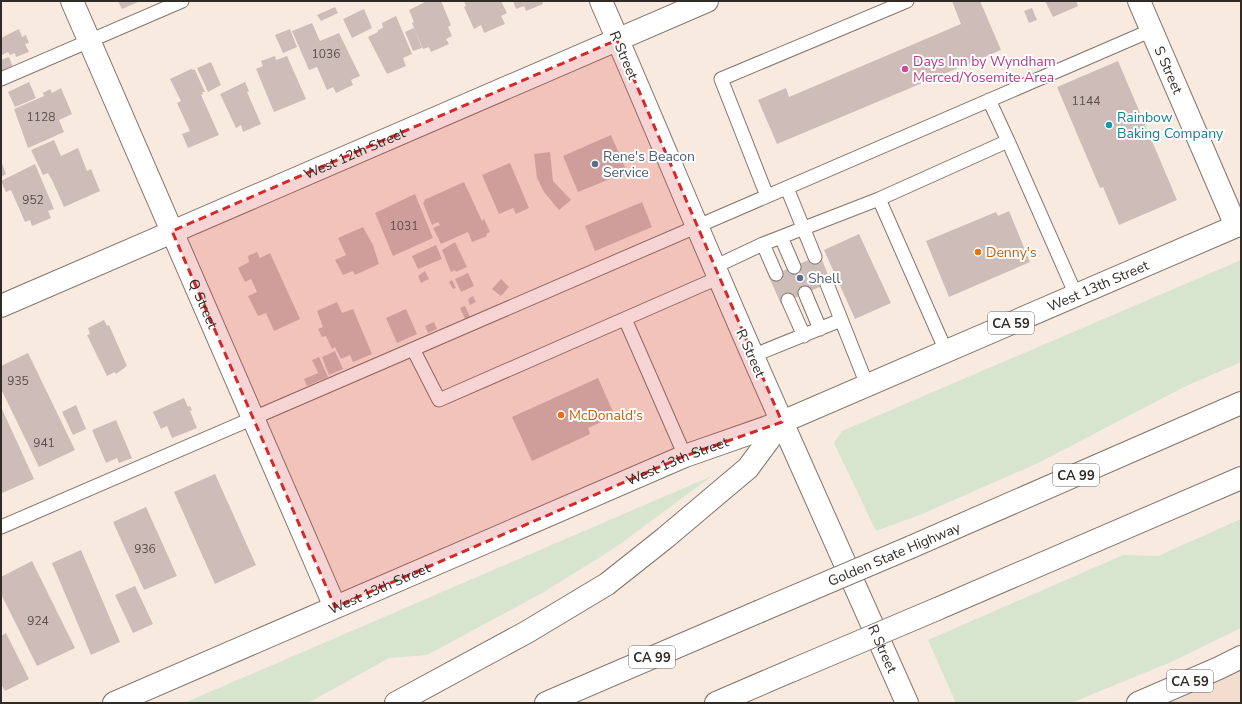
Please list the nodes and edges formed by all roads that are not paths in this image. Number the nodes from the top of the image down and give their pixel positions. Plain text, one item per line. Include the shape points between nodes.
1 (72, 1) edge
2 (182, 1) edge
3 (600, 1) edge
4 (707, 1) edge
5 (907, 1) edge
6 (1139, 1) edge
7 (1152, 30) junction
8 (617, 40) junction
9 (89, 41) junction
10 (1, 79) edge
11 (989, 100) junction
12 (1008, 141) junction
13 (787, 188) junction
14 (767, 196) junction
15 (879, 199) junction
16 (1238, 225) edge
17 (698, 226) junction
18 (803, 228) junction
19 (172, 231) junction
20 (781, 237) junction
21 (763, 244) junction
22 (815, 257) dead end
23 (794, 267) dead end
24 (716, 273) junction
25 (776, 274) dead end
26 (827, 284) dead end
27 (805, 293) dead end
28 (1076, 295) junction
29 (788, 300) dead end
30 (1, 306) edge
31 (625, 319) junction
32 (841, 320) junction
33 (820, 329) junction
34 (804, 336) junction
35 (413, 349) junction
36 (946, 351) junction
37 (752, 356) junction
38 (867, 385) junction
39 (1241, 403) edge
40 (253, 418) junction
41 (782, 422) junction
42 (685, 456) junction
43 (1241, 478) edge
44 (1, 527) edge
45 (335, 607) junction
46 (1241, 657) edge
47 (114, 703) edge
48 (396, 703) edge
49 (546, 703) edge
50 (716, 703) edge
51 (907, 703) edge
52 (1138, 703) edge

1 - 9 main road, Q Street
2 - 9 lane
3 - 8 main road, R Street
4 - 8 main road, West 12th Street
5 - 14 lane via 721,79
6 - 7 main road, S Street
7 - 11 lane
7 - 16 main road, S Street
8 - 17 main road, R Street
8 - 19 main road, West 12th Street
9 - 10 lane
9 - 19 main road, Q Street
11 - 12 lane
11 - 13 lane
12 - 15 lane
12 - 28 lane
13 - 14 lane
13 - 18 lane
14 - 17 lane
15 - 18 lane
15 - 36 lane
16 - 28 main road, West 13th Street / CA 59
17 - 24 main road, R Street
17 - 35 lane
18 - 20 lane
18 - 22 lane
19 - 30 main road, West 12th Street
19 - 40 main road, Q Street
20 - 21 lane
20 - 23 lane
21 - 24 lane
21 - 25 lane
24 - 31 lane
24 - 37 main road, R Street
26 - 32 lane
27 - 33 lane
28 - 36 main road, West 13th Street / CA 59
29 - 34 lane
31 - 35 lane via 439,400
31 - 42 lane
32 - 33 lane
32 - 38 lane
33 - 34 lane
34 - 37 lane
35 - 40 lane
36 - 38 main road, West 13th Street / CA 59
37 - 41 main road, R Street
38 - 41 main road, West 13th Street / CA 59
39 - 49 main road, Golden State Highway / CA 99, bridge
40 - 44 lane
40 - 45 main road, Q Street
41 - 42 main road, West 13th Street
41 - 48 main road via 748,468 607,584 527,632
41 - 51 main road, R Street
42 - 45 main road, West 13th Street
43 - 50 main road, bridge
45 - 47 main road, West 13th Street
46 - 52 main road, CA 59

